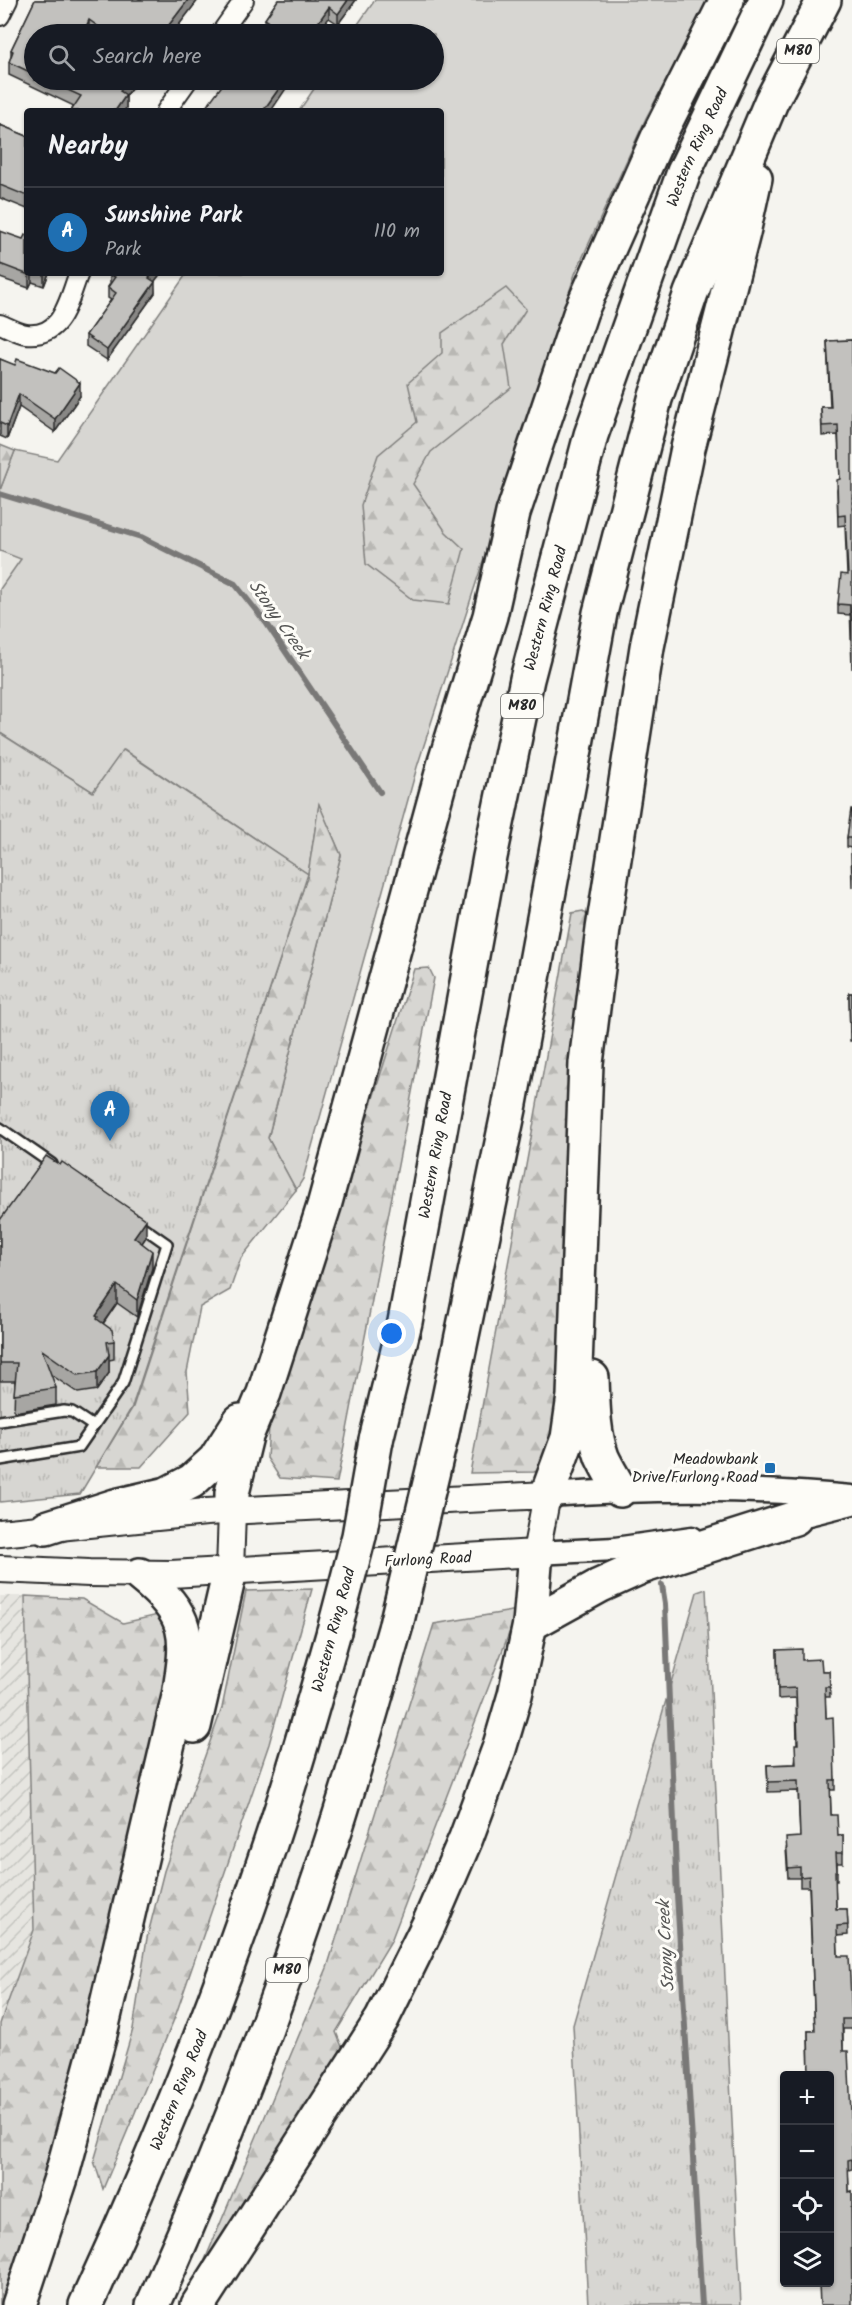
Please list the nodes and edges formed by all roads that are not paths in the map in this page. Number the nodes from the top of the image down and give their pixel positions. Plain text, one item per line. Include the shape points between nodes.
1 (8, 0) edge
2 (244, 0) edge
3 (727, 0) edge
4 (766, 0) edge
5 (824, 0) edge
6 (0, 16) edge
7 (227, 24) edge
8 (181, 90) edge
9 (771, 102) junction
10 (168, 108) edge
11 (78, 276) edge
12 (0, 324) edge
13 (0, 1128) edge
14 (583, 1169) junction
15 (60, 1170) edge
16 (128, 1217) edge
17 (272, 1362) junction
18 (0, 1421) edge
19 (93, 1426) junction
20 (0, 1460) edge
21 (620, 1490) junction
22 (547, 1495) junction
23 (852, 1497) edge
24 (852, 1503) edge
25 (232, 1511) junction
26 (795, 1518) junction
27 (46, 1528) junction
28 (0, 1533) edge
29 (536, 1553) junction
30 (0, 1569) edge
31 (230, 1571) junction
32 (140, 1575) junction
33 (530, 1624) junction
34 (139, 1867) junction
35 (19, 2305) edge
36 (86, 2305) edge
37 (153, 2305) edge
38 (198, 2305) edge

1 - 6 street
2 - 7 street
3 - 17 highway via 660,133 577,322 513,513 490,616 445,762 327,1195
4 - 36 highway, Western Ring Road / M80, bridge via 684,172 591,435 527,679 490,857 405,1322 376,1440 359,1536 334,1631 274,1833 228,1963 131,2205
5 - 9 highway, M80
8 - 10 street
9 - 14 highway via 743,233 688,448 647,647 586,1063
9 - 37 highway, M80, bridge via 687,303 655,399 600,613 508,1108 441,1437 396,1625 350,1783 282,1984 188,2226
11 - 12 street via 64,312 47,332 25,334
13 - 15 lane
14 - 21 highway via 594,1416 602,1457
14 - 22 highway via 574,1396 568,1438
16 - 19 lane via 167,1244 123,1383
17 - 25 highway via 246,1436 232,1493
17 - 27 highway via 233,1435 215,1460 192,1481 167,1494
18 - 19 lane via 64,1411
19 - 20 lane via 79,1447
21 - 22 street
21 - 23 street via 736,1488
22 - 25 main road
22 - 29 main road
24 - 26 street, Furlong Road
25 - 27 main road
25 - 31 main road
26 - 29 street, Furlong Road via 656,1544
26 - 33 highway via 641,1567
27 - 28 main road
29 - 31 main road, Furlong Road
29 - 33 highway
30 - 32 main road, Furlong Road
31 - 32 main road, Furlong Road
31 - 34 highway via 191,1742
32 - 34 highway via 177,1612 186,1653
33 - 38 highway via 499,1749 424,1934 382,2019
34 - 35 highway via 61,2178

